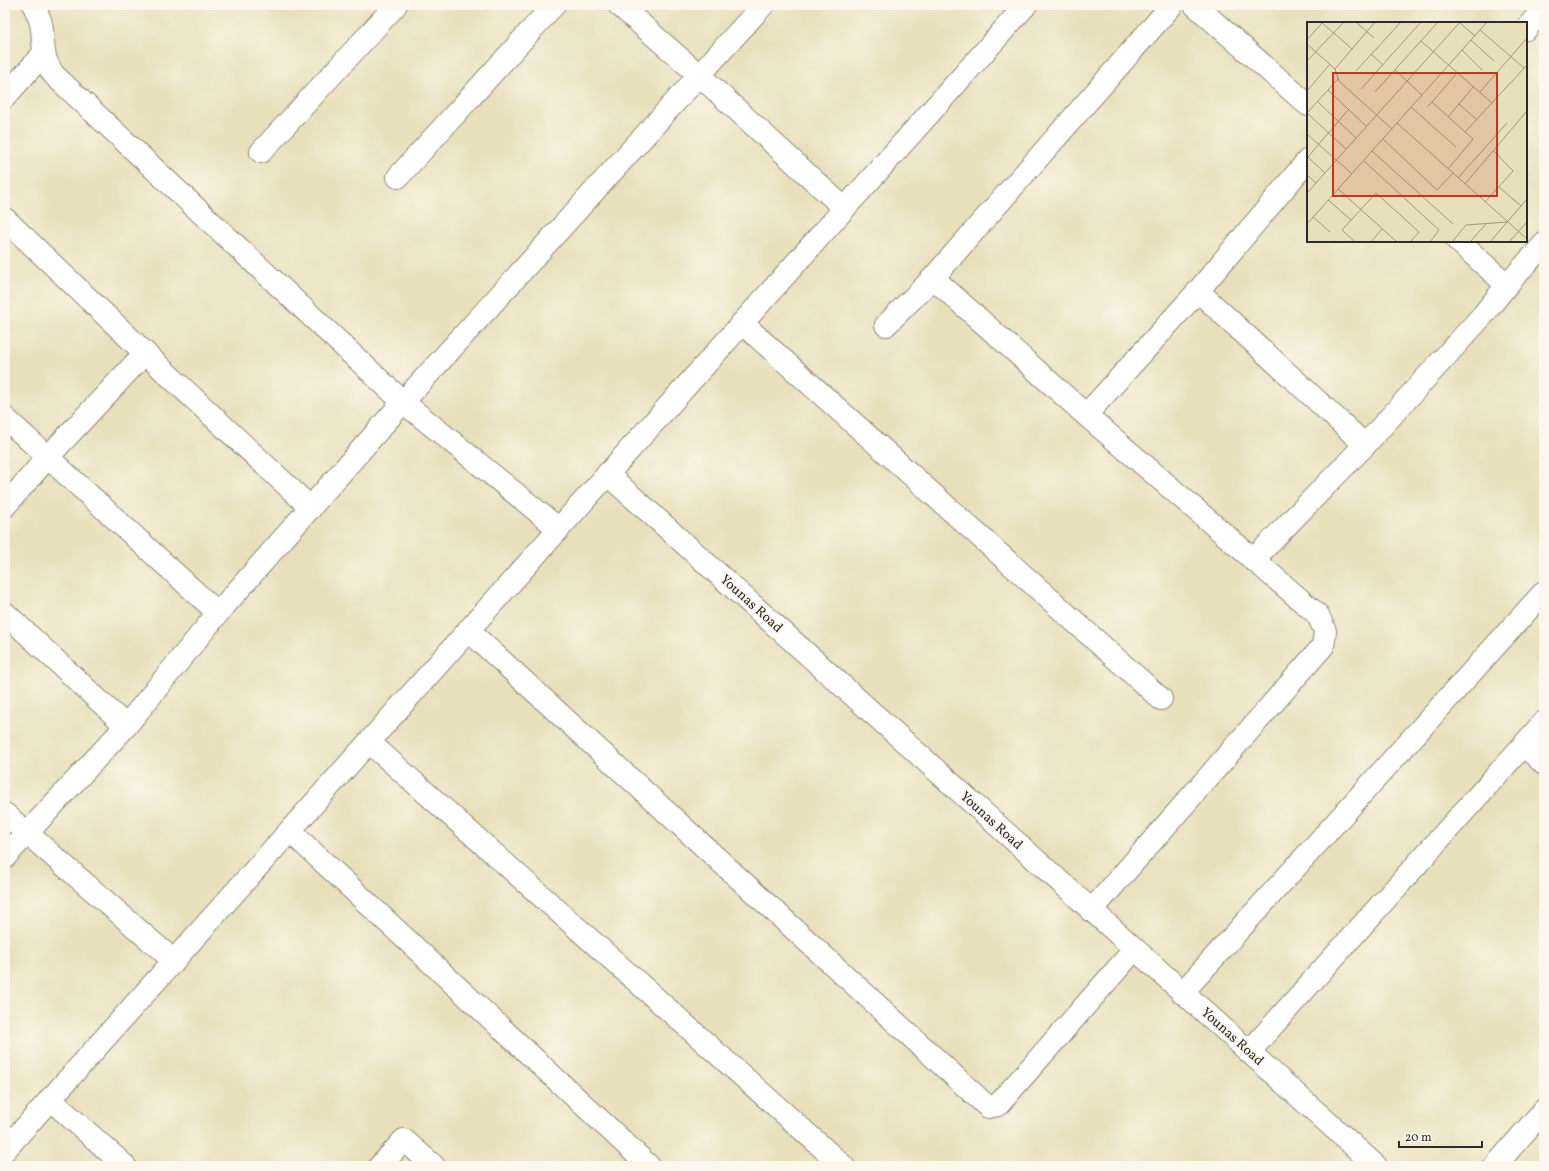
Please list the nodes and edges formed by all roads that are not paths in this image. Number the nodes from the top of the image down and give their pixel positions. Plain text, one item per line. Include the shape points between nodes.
1 (34, 5) edge
2 (396, 5) edge
3 (554, 5) edge
4 (619, 5) edge
5 (763, 5) edge
6 (1026, 5) edge
7 (1172, 5) edge
8 (1195, 5) edge
9 (1544, 8) edge
10 (1527, 28) edge
11 (43, 54) junction
12 (699, 75) junction
13 (5, 97) edge
14 (1307, 104) edge
15 (261, 152) dead end
16 (1307, 161) edge
17 (398, 177) dead end
18 (844, 208) junction
19 (5, 219) edge
20 (1459, 242) edge
21 (1544, 244) edge
22 (933, 278) junction
23 (1507, 284) junction
24 (1198, 291) junction
25 (742, 323) junction
26 (886, 325) dead end
27 (145, 353) junction
28 (403, 402) junction
29 (1086, 414) junction
30 (5, 418) edge
31 (1365, 445) junction
32 (47, 458) junction
33 (607, 474) junction
34 (5, 506) edge
35 (311, 508) junction
36 (558, 529) junction
37 (1253, 560) junction
38 (1544, 592) edge
39 (5, 613) edge
40 (218, 613) junction
41 (468, 630) junction
42 (1160, 699) dead end
43 (1544, 722) edge
44 (126, 726) junction
45 (369, 742) junction
46 (1524, 745) junction
47 (1544, 764) edge
48 (5, 814) edge
49 (290, 831) junction
50 (26, 833) junction
51 (5, 857) edge
52 (1091, 911) junction
53 (1134, 950) junction
54 (174, 961) junction
55 (1182, 993) junction
56 (1249, 1052) junction
57 (50, 1099) junction
58 (1544, 1110) edge
59 (5, 1150) edge
60 (125, 1166) edge
61 (380, 1166) edge
62 (434, 1166) edge
63 (649, 1166) edge
64 (843, 1166) edge
65 (1376, 1166) edge
66 (1495, 1166) edge

1 - 11 street via 41,23
2 - 15 street
3 - 17 street
4 - 12 street
5 - 12 street
6 - 18 street
7 - 22 street
8 - 14 street
9 - 10 street
11 - 13 street
11 - 28 street via 54,75
12 - 18 street
12 - 28 street
16 - 24 street
18 - 25 street
19 - 27 street
20 - 23 street
21 - 23 street
22 - 26 street
22 - 29 street
23 - 31 street via 1483,315
24 - 29 street
24 - 31 street
25 - 33 street
25 - 42 street
27 - 32 street
27 - 35 street
28 - 35 street
28 - 36 street
29 - 37 street
30 - 32 street
31 - 37 street
32 - 34 street
32 - 40 street
33 - 36 street
33 - 52 street, Younas Road
35 - 40 street
36 - 41 street
37 - 52 street via 1318,615 1325,632 1323,646
38 - 55 street
39 - 44 street
40 - 44 street
41 - 45 street
41 - 53 street via 988,1107 998,1105
43 - 46 street
44 - 50 street
45 - 49 street
45 - 64 street
46 - 47 street
46 - 56 street
48 - 50 street
49 - 54 street
49 - 63 street
50 - 51 street
50 - 54 street
52 - 53 street, Younas Road
53 - 55 street, Younas Road
54 - 57 street
55 - 56 street, Younas Road
56 - 65 street, Younas Road
57 - 59 street
57 - 60 street
58 - 66 street
61 - 62 street via 404,1140

